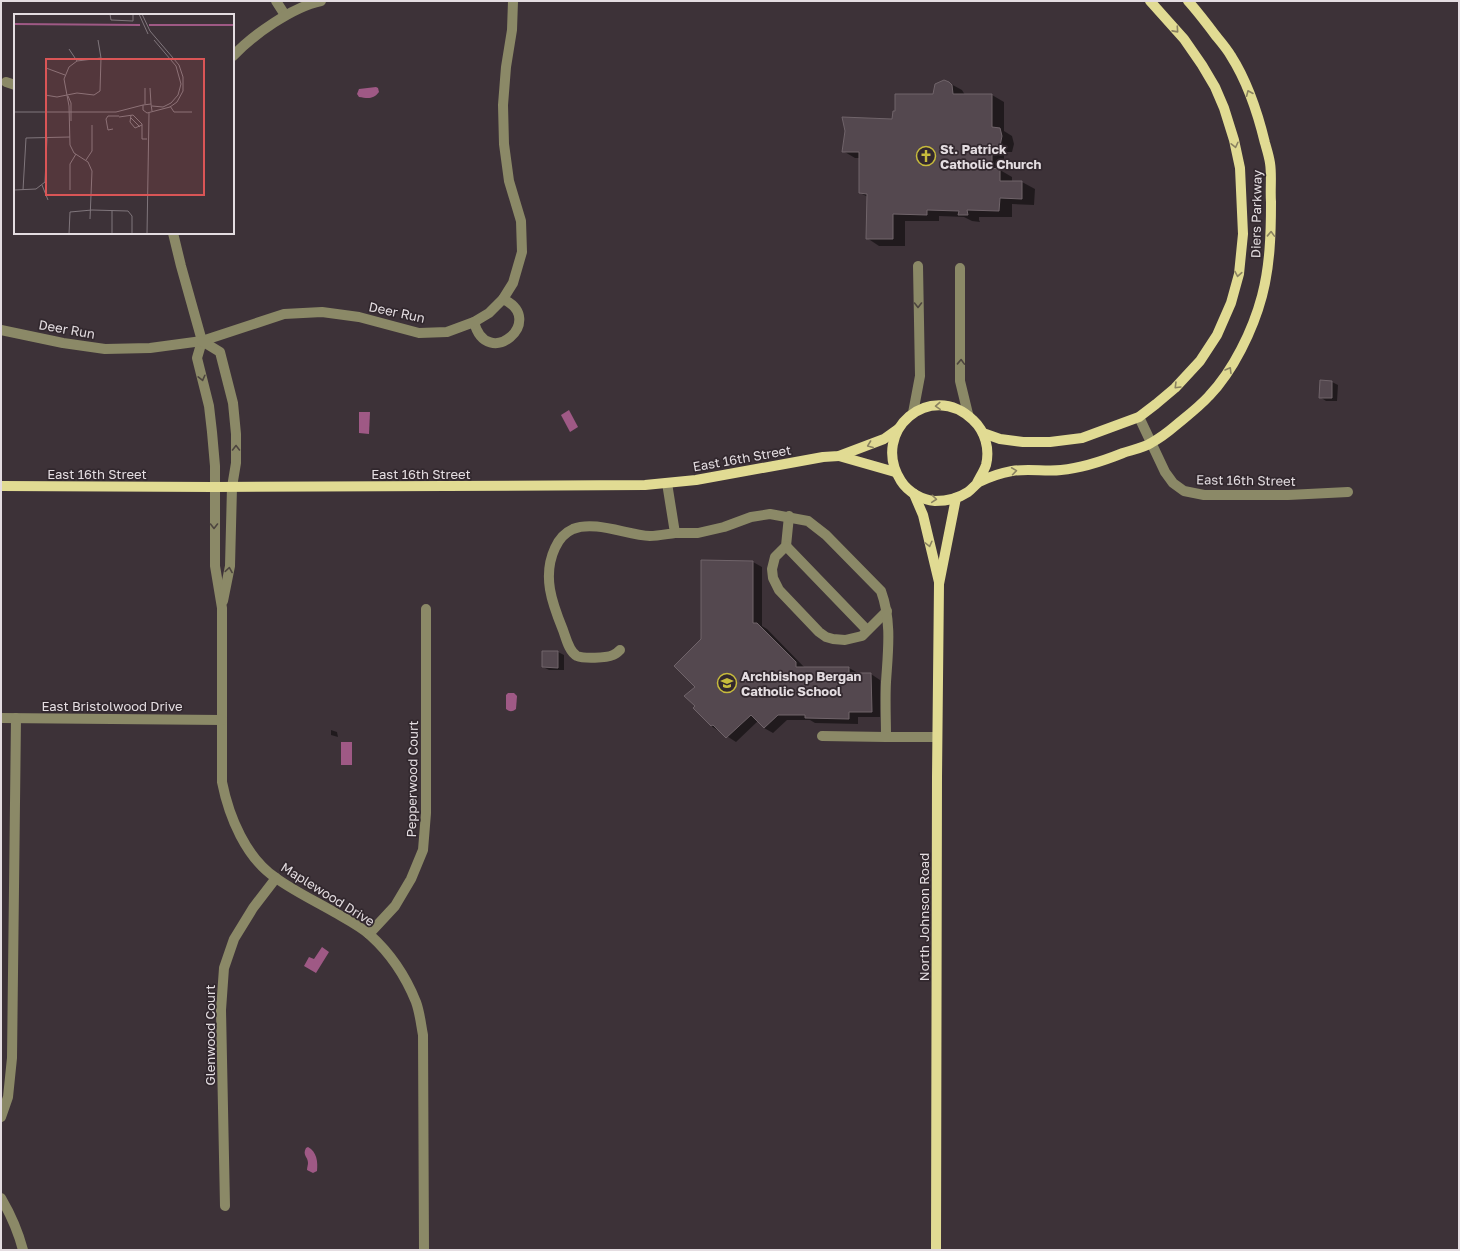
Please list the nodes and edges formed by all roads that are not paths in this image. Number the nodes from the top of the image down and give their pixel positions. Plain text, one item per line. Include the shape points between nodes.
1 (276, 1) edge
2 (321, 1) edge
3 (514, 1) edge
4 (1150, 1) edge
5 (1188, 1) edge
6 (285, 15) junction
7 (234, 55) edge
8 (173, 234) edge
9 (918, 266) dead end
10 (960, 268) dead end
11 (503, 299) junction
12 (474, 322) junction
13 (1, 330) edge
14 (202, 341) junction
15 (913, 413) junction
16 (968, 414) junction
17 (1139, 417) junction
18 (898, 429) junction
19 (984, 433) junction
20 (1150, 444) junction
21 (839, 456) junction
22 (895, 472) junction
23 (667, 483) junction
24 (977, 483) junction
25 (1, 486) edge
26 (214, 487) junction
27 (232, 487) junction
28 (1348, 492) dead end
29 (914, 494) junction
30 (956, 498) junction
31 (789, 516) junction
32 (675, 533) junction
33 (786, 546) junction
34 (939, 584) junction
35 (222, 608) junction
36 (426, 609) dead end
37 (886, 611) junction
38 (867, 630) junction
39 (620, 650) dead end
40 (1, 718) edge
41 (16, 718) junction
42 (222, 720) junction
43 (822, 736) dead end
44 (886, 737) junction
45 (937, 737) junction
46 (276, 878) junction
47 (369, 934) junction
48 (1, 1117) edge
49 (1, 1198) edge
50 (225, 1206) dead end
51 (23, 1250) edge
52 (424, 1250) edge
53 (936, 1250) edge

1 - 6 street
2 - 6 street
3 - 11 street, Deer Run via 503,105 504,144 509,181 520,221 522,252 513,282
4 -> 17 main road, Diers Parkway via 1184,39 1215,87 1224,108 1240,168 1243,234 1239,274 1231,303 1217,335 1200,361 1175,388
20 -> 5 main road, Diers Parkway via 1210,396 1226,374 1254,321 1263,295 1271,236 1270,162 1250,95 1231,55
6 - 7 street
8 - 14 street
9 -> 15 street via 920,376
16 -> 10 street via 960,381
11 - 12 street, Deer Run via 489,313
11 - 12 street via 515,308 519,322 518,329 508,340 493,343 486,340 476,330
12 - 14 street, Deer Run via 447,332 419,332 359,317 322,312 284,314
13 - 14 street, Deer Run via 105,349 150,348
14 -> 26 street, Maplewood Drive via 197,358 209,406 215,466
27 -> 14 street, Maplewood Drive via 236,463 233,403 220,352
16 -> 15 main road via 957,408 941,405 926,407
15 - 18 main road
16 - 19 main road
17 - 19 main road, Diers Parkway via 1082,438 1050,442 1000,439
17 - 20 street, East 16th Street
18 -> 21 main road, East 16th Street via 884,439
18 - 22 main road via 892,447
19 - 24 main road via 988,450 986,467
24 -> 20 main road, Diers Parkway via 1008,472 1028,469 1058,471 1080,468
20 - 28 street, East 16th Street via 1165,472 1173,483 1184,491 1204,495
21 - 22 main road, East 16th Street
21 - 23 main road, East 16th Street
22 - 29 main road via 904,486
23 - 27 main road, East 16th Street via 587,486
23 - 32 street
24 - 30 main road
25 - 26 main road, East 16th Street
26 - 27 main road, East 16th Street
26 -> 35 street, Maplewood Drive via 215,566
35 -> 27 street, Maplewood Drive via 230,566
29 -> 30 main road via 935,501
29 -> 34 main road, North Johnson Road via 923,515
30 - 34 main road, North Johnson Road
31 - 32 street via 770,514 698,533
31 - 33 street
31 - 37 street via 808,521 826,535 881,591
32 - 39 street via 651,536 584,526 563,534 558,543 549,567 549,584 558,617 572,651 577,656 595,658 614,655
33 - 38 street
33 - 38 street via 774,557 773,578 779,590 819,632 826,637 844,640 862,636
34 - 45 main road, North Johnson Road
35 - 42 street, Maplewood Drive
36 - 47 street, Pepperwood Court via 426,813 423,850 411,879 395,906
37 - 38 street
37 - 44 street via 889,625
40 - 41 street, East Bristolwood Drive
41 - 42 street, East Bristolwood Drive
41 - 48 street via 12,1058 8,1098
42 - 46 street, Maplewood Drive via 222,782 232,819 244,844
43 - 44 street
44 - 45 street
45 - 53 main road, North Johnson Road
46 - 47 street, Maplewood Drive
46 - 50 street, Glenwood Court via 234,939 224,968 221,1010
47 - 52 street, Maplewood Drive via 388,954 404,978 416,1003 423,1035
49 - 51 street via 18,1232

